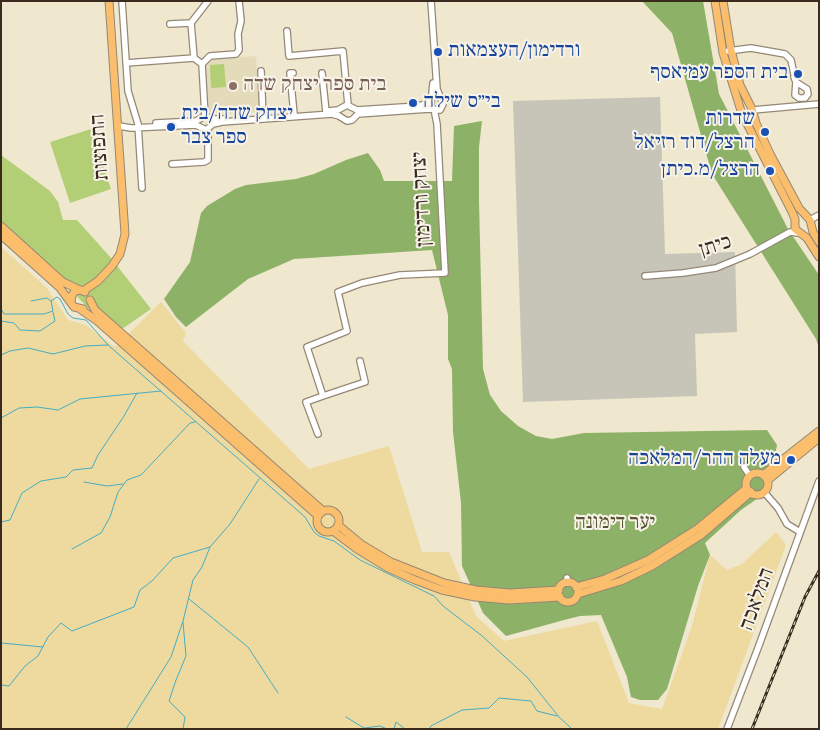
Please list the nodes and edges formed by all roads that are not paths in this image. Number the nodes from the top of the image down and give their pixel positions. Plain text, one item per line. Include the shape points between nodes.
1 (109, 1) edge
2 (122, 1) edge
3 (208, 1) edge
4 (239, 1) edge
5 (429, 1) edge
6 (715, 1) edge
7 (723, 1) edge
8 (191, 23) junction
9 (170, 24) dead end
10 (287, 31) dead end
11 (727, 51) junction
12 (194, 58) junction
13 (126, 63) junction
14 (202, 64) junction
15 (261, 71) dead end
16 (293, 73) dead end
17 (322, 73) dead end
18 (796, 80) dead end
19 (439, 96) junction
20 (431, 100) junction
21 (819, 104) edge
22 (348, 106) junction
23 (341, 109) junction
24 (435, 109) junction
25 (740, 110) junction
26 (752, 110) junction
27 (326, 112) junction
28 (355, 112) junction
29 (294, 114) junction
30 (263, 116) junction
31 (340, 117) junction
32 (744, 118) junction
33 (207, 122) junction
34 (119, 126) junction
35 (138, 126) junction
36 (172, 164) dead end
37 (142, 188) dead end
38 (819, 215) edge
39 (809, 221) junction
40 (794, 223) junction
41 (1, 226) edge
42 (796, 233) junction
43 (1, 235) edge
44 (819, 242) edge
45 (819, 258) edge
46 (645, 276) dead end
47 (98, 282) junction
48 (82, 290) junction
49 (89, 299) junction
50 (71, 302) junction
51 (80, 309) junction
52 (360, 361) dead end
53 (323, 396) junction
54 (819, 430) edge
55 (318, 434) dead end
56 (819, 438) edge
57 (744, 467) dead end
58 (750, 476) junction
59 (766, 478) junction
60 (819, 481) edge
61 (749, 490) junction
62 (764, 492) junction
63 (321, 514) junction
64 (338, 525) junction
65 (333, 531) junction
66 (800, 532) junction
67 (576, 590) junction
68 (559, 594) junction
69 (727, 729) edge

1 - 34 main road, התפוצות
2 - 13 street
3 - 8 street
4 - 14 street via 238,53 210,56
5 - 19 street
5 - 20 street
6 - 11 main road
7 - 11 main road
8 - 9 street
8 - 12 street
10 - 22 street via 290,56 343,51
11 - 18 street via 751,48 785,54
11 - 25 main road
11 - 26 main road
12 - 13 street
12 - 14 street
13 - 35 street via 128,91
14 - 33 street
15 - 30 street
16 - 29 street via 290,73
17 - 27 street
19 - 20 street
19 - 24 street via 442,108
20 - 24 street
20 - 28 street via 418,106
21 - 26 street
22 - 23 street
22 - 28 street
23 - 27 street
23 - 31 street
24 - 28 street
24 - 53 street, יצחק ורדימון via 444,272 400,275 338,292 347,331 307,347
25 - 26 main road via 746,103
25 - 32 main road
26 - 32 main road via 749,120
26 - 39 main road via 778,169
27 - 29 street
28 - 31 street via 349,121
29 - 30 street
30 - 33 street
31 - 33 street via 332,114
32 - 40 main road via 792,212
33 - 35 street
33 - 35 street via 198,124 200,128 196,125
33 - 36 street via 208,160
34 - 35 street
34 - 47 main road, התפוצות via 125,234 116,260
35 - 37 street
38 - 39 street
39 - 40 main road via 800,217
39 - 42 main road via 808,232
39 - 44 main road
40 - 42 main road
41 - 48 main road via 63,282
42 - 45 main road via 809,241
42 - 46 street, כיתן via 716,268
43 - 50 main road via 60,288
47 - 48 main road, התפוצות
47 - 49 main road, התפוצות
48 - 49 main road
48 - 50 main road via 72,295
49 - 51 main road via 86,307
49 - 63 main road via 99,313
50 - 51 main road
51 - 63 main road
52 - 53 street via 366,382
53 - 55 street via 306,402
54 - 59 main road
56 - 59 main road
57 - 58 street
58 - 59 main road via 758,473
58 - 61 main road via 747,481
59 - 62 main road via 768,486
60 - 66 street, המלאכה
61 - 62 main road via 756,494
61 - 67 main road via 648,560
62 - 66 street via 787,524
63 - 64 main road via 330,510 336,513
63 - 65 main road via 319,527
64 - 65 main road
64 - 68 main road via 391,562 444,583 476,590
65 - 68 main road via 388,568 442,590 509,600
66 - 69 street, המלאכה
67 - 68 main road via 576,598 571,602 564,601
67 - 68 main road via 568,580

